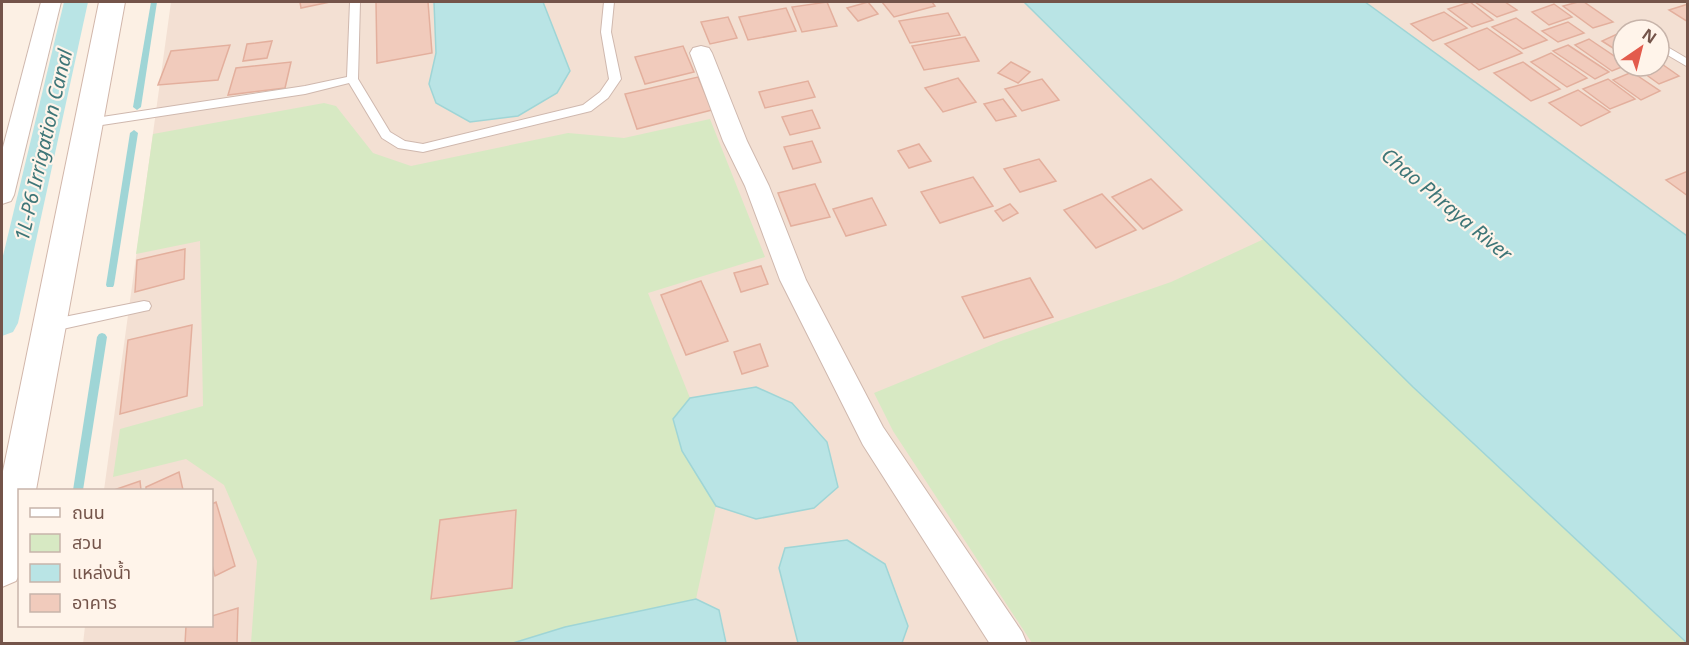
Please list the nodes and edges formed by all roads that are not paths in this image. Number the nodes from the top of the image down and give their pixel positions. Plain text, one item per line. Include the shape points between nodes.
1 (51, 2) edge
2 (112, 2) edge
3 (355, 2) edge
4 (609, 2) edge
5 (700, 53) dead end
6 (1671, 53) edge
7 (1688, 64) edge
8 (352, 79) junction
9 (89, 123) junction
10 (8, 149) edge
11 (2, 195) edge
12 (144, 306) dead end
13 (49, 326) junction
14 (2, 567) edge
15 (1010, 644) edge

1 - 10 street
2 - 9 main road
3 - 8 lane
4 - 8 lane via 606,32 615,79 604,95 587,108 423,148 402,145 386,135
5 - 15 street via 793,280 873,436
6 - 7 lane
8 - 9 lane via 305,90
9 - 13 main road
10 - 11 street
12 - 13 lane
13 - 14 main road

